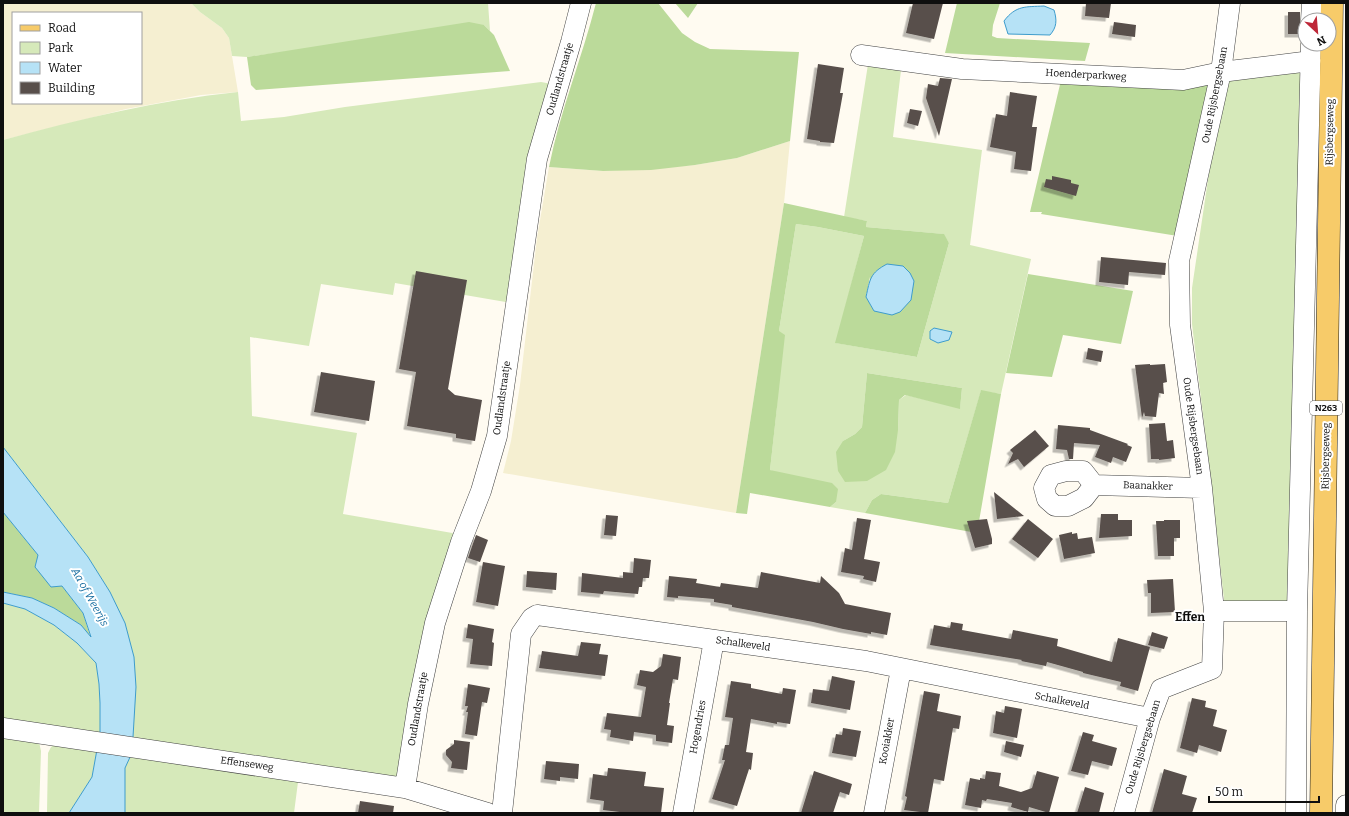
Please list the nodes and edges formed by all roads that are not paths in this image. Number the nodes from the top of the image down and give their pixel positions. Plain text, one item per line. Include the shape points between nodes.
1 (581, 3) edge
2 (1230, 3) edge
3 (1332, 3) edge
4 (1311, 52) edge
5 (861, 55) dead end
6 (1221, 72) junction
7 (1094, 485) dead end
8 (1202, 488) junction
9 (1214, 611) junction
10 (1297, 611) junction
11 (714, 640) junction
12 (901, 669) junction
13 (1150, 718) junction
14 (3, 728) edge
15 (405, 788) junction
16 (1346, 805) edge
17 (488, 813) edge
18 (502, 813) edge
19 (682, 813) edge
20 (874, 813) edge
21 (1124, 813) edge
22 (1296, 813) edge
23 (1321, 813) edge
24 (1346, 813) edge

1 - 15 street, Oudlandstraatje via 537,159 497,436 481,491 434,623
2 - 6 street, Oude Rijsbergsebaan
3 - 23 main road, Rijsbergseweg / N263
4 - 6 street, Hoenderparkweg
4 - 10 street, Rijsbergseweg
5 - 6 street, Hoenderparkweg via 962,69 1183,80
6 - 8 street, Oude Rijsbergsebaan via 1179,261 1180,325
7 - 8 street, Baanakker
8 - 9 street, Oude Rijsbergsebaan
9 - 10 street
9 - 13 street, Oude Rijsbergsebaan via 1212,669 1161,689
10 - 22 street, Rijsbergseweg
11 - 12 street, Schalkeveld via 866,661
11 - 18 street, Schalkeveld via 537,615 532,618 521,634
11 - 19 street, Hogendries
12 - 13 street, Schalkeveld
12 - 20 street, Kooiakker
13 - 21 street, Oude Rijsbergsebaan
14 - 15 street, Effenseweg
15 - 17 street, Effenseweg
16 - 24 street

